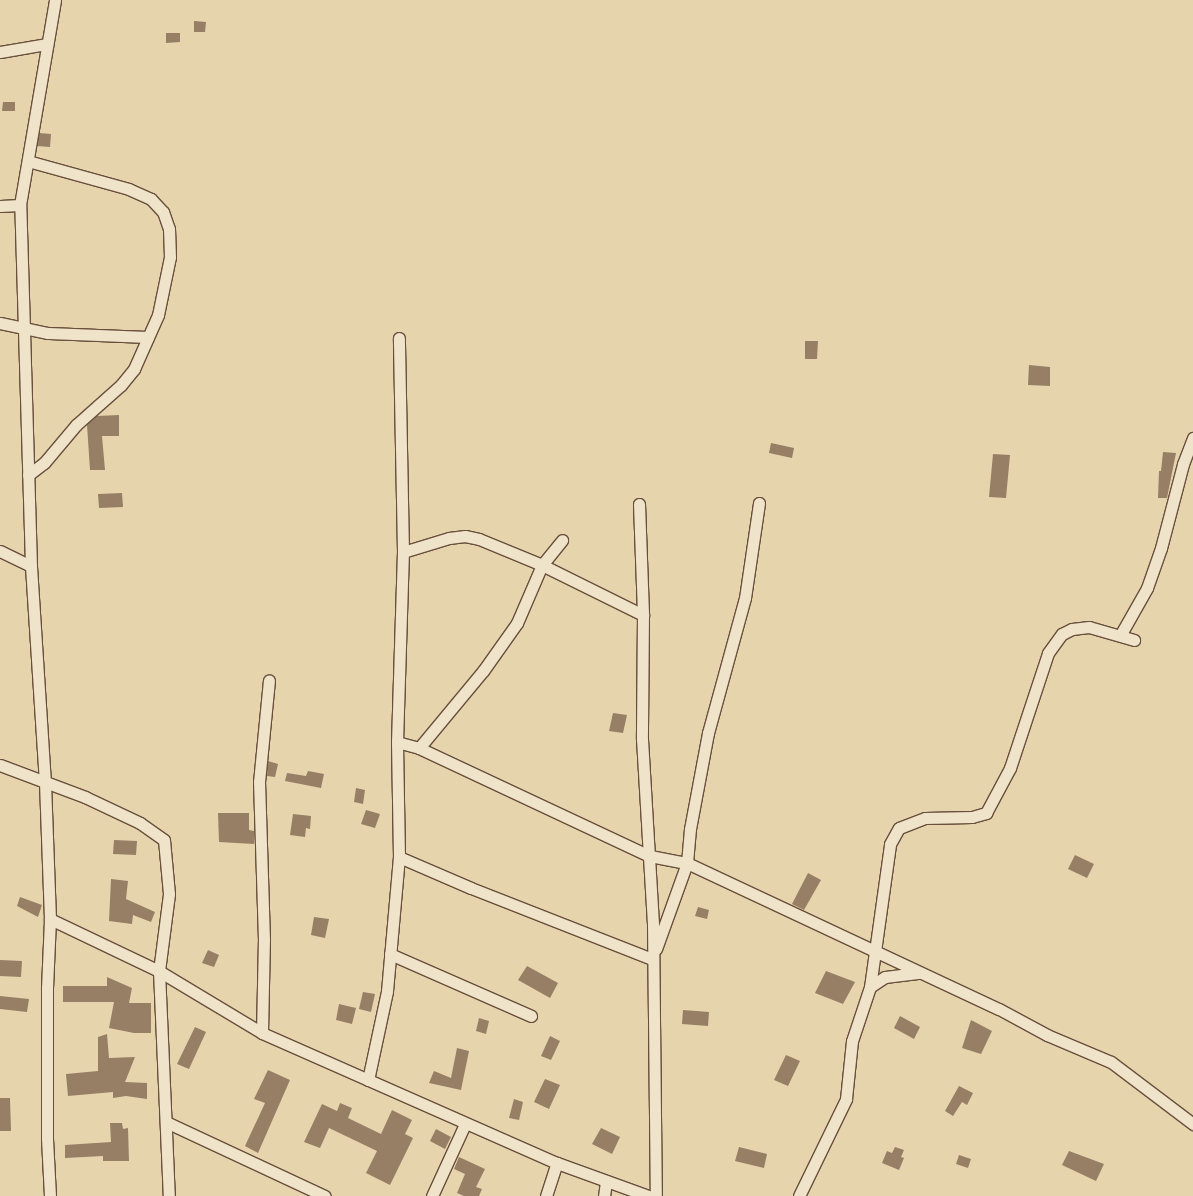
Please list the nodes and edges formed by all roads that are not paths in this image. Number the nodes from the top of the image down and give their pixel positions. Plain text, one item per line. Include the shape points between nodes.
1 (55, 0) edge
2 (47, 44) junction
3 (0, 52) edge
4 (28, 161) junction
5 (20, 205) junction
6 (0, 206) edge
7 (0, 323) edge
8 (23, 329) junction
9 (148, 337) junction
10 (399, 338) dead end
11 (1193, 438) edge
12 (28, 475) junction
13 (759, 503) dead end
14 (639, 504) dead end
15 (562, 540) dead end
16 (0, 551) edge
17 (403, 552) junction
18 (542, 565) junction
19 (31, 566) junction
20 (643, 615) junction
21 (1121, 634) junction
22 (1134, 640) dead end
23 (269, 680) dead end
24 (397, 742) junction
25 (419, 748) junction
26 (0, 765) edge
27 (45, 783) junction
28 (650, 856) junction
29 (399, 857) junction
30 (686, 863) junction
31 (50, 919) junction
32 (875, 951) junction
33 (390, 954) junction
34 (652, 959) junction
35 (159, 971) junction
36 (922, 972) junction
37 (870, 986) junction
38 (530, 1016) dead end
39 (262, 1033) junction
40 (368, 1080) junction
41 (166, 1122) junction
42 (466, 1124) junction
43 (1193, 1124) edge
44 (557, 1163) junction
45 (606, 1181) junction
46 (50, 1196) edge
47 (169, 1196) edge
48 (325, 1196) edge
49 (432, 1196) edge
50 (546, 1196) edge
51 (604, 1196) edge
52 (648, 1196) edge
53 (656, 1196) edge
54 (799, 1196) edge

1 - 2 street
2 - 3 street
2 - 4 street
4 - 5 street
4 - 9 street via 129,189 151,199 163,212 169,229 170,257 158,315
5 - 6 street
5 - 8 street
7 - 8 street
8 - 9 street via 70,335
8 - 12 street
9 - 12 street via 134,369 121,385 76,425 44,463
10 - 17 street
11 - 21 street via 1147,588
12 - 19 street
13 - 30 street via 745,598 708,733
14 - 20 street
15 - 18 street
16 - 19 street
17 - 18 street via 465,536
17 - 24 street
18 - 20 street
18 - 25 street via 517,623 483,671
19 - 27 street
20 - 28 street via 642,740
21 - 22 street
21 - 32 street via 1089,626 1072,629 1055,642 1048,653 1010,768 986,813 972,817 926,818 899,828 890,844
23 - 39 street via 259,782 264,940
24 - 25 street
24 - 29 street
25 - 28 street
26 - 27 street
27 - 31 street
27 - 35 street via 85,797 140,823 164,840 169,894
28 - 30 street
28 - 34 street
29 - 33 street
29 - 34 street
30 - 32 street
30 - 34 street
31 - 35 street
31 - 46 street via 47,988 47,1138
32 - 36 street
32 - 37 street
33 - 38 street
33 - 40 street via 387,991
34 - 53 street via 653,1068 657,1123
35 - 39 street
35 - 41 street
36 - 37 street via 885,977
36 - 43 street via 1047,1035 1111,1062
37 - 54 street via 852,1041 846,1099
39 - 40 street
40 - 42 street
41 - 47 street
41 - 48 street
42 - 44 street
42 - 49 street
44 - 45 street
44 - 50 street
45 - 51 street
45 - 52 street

